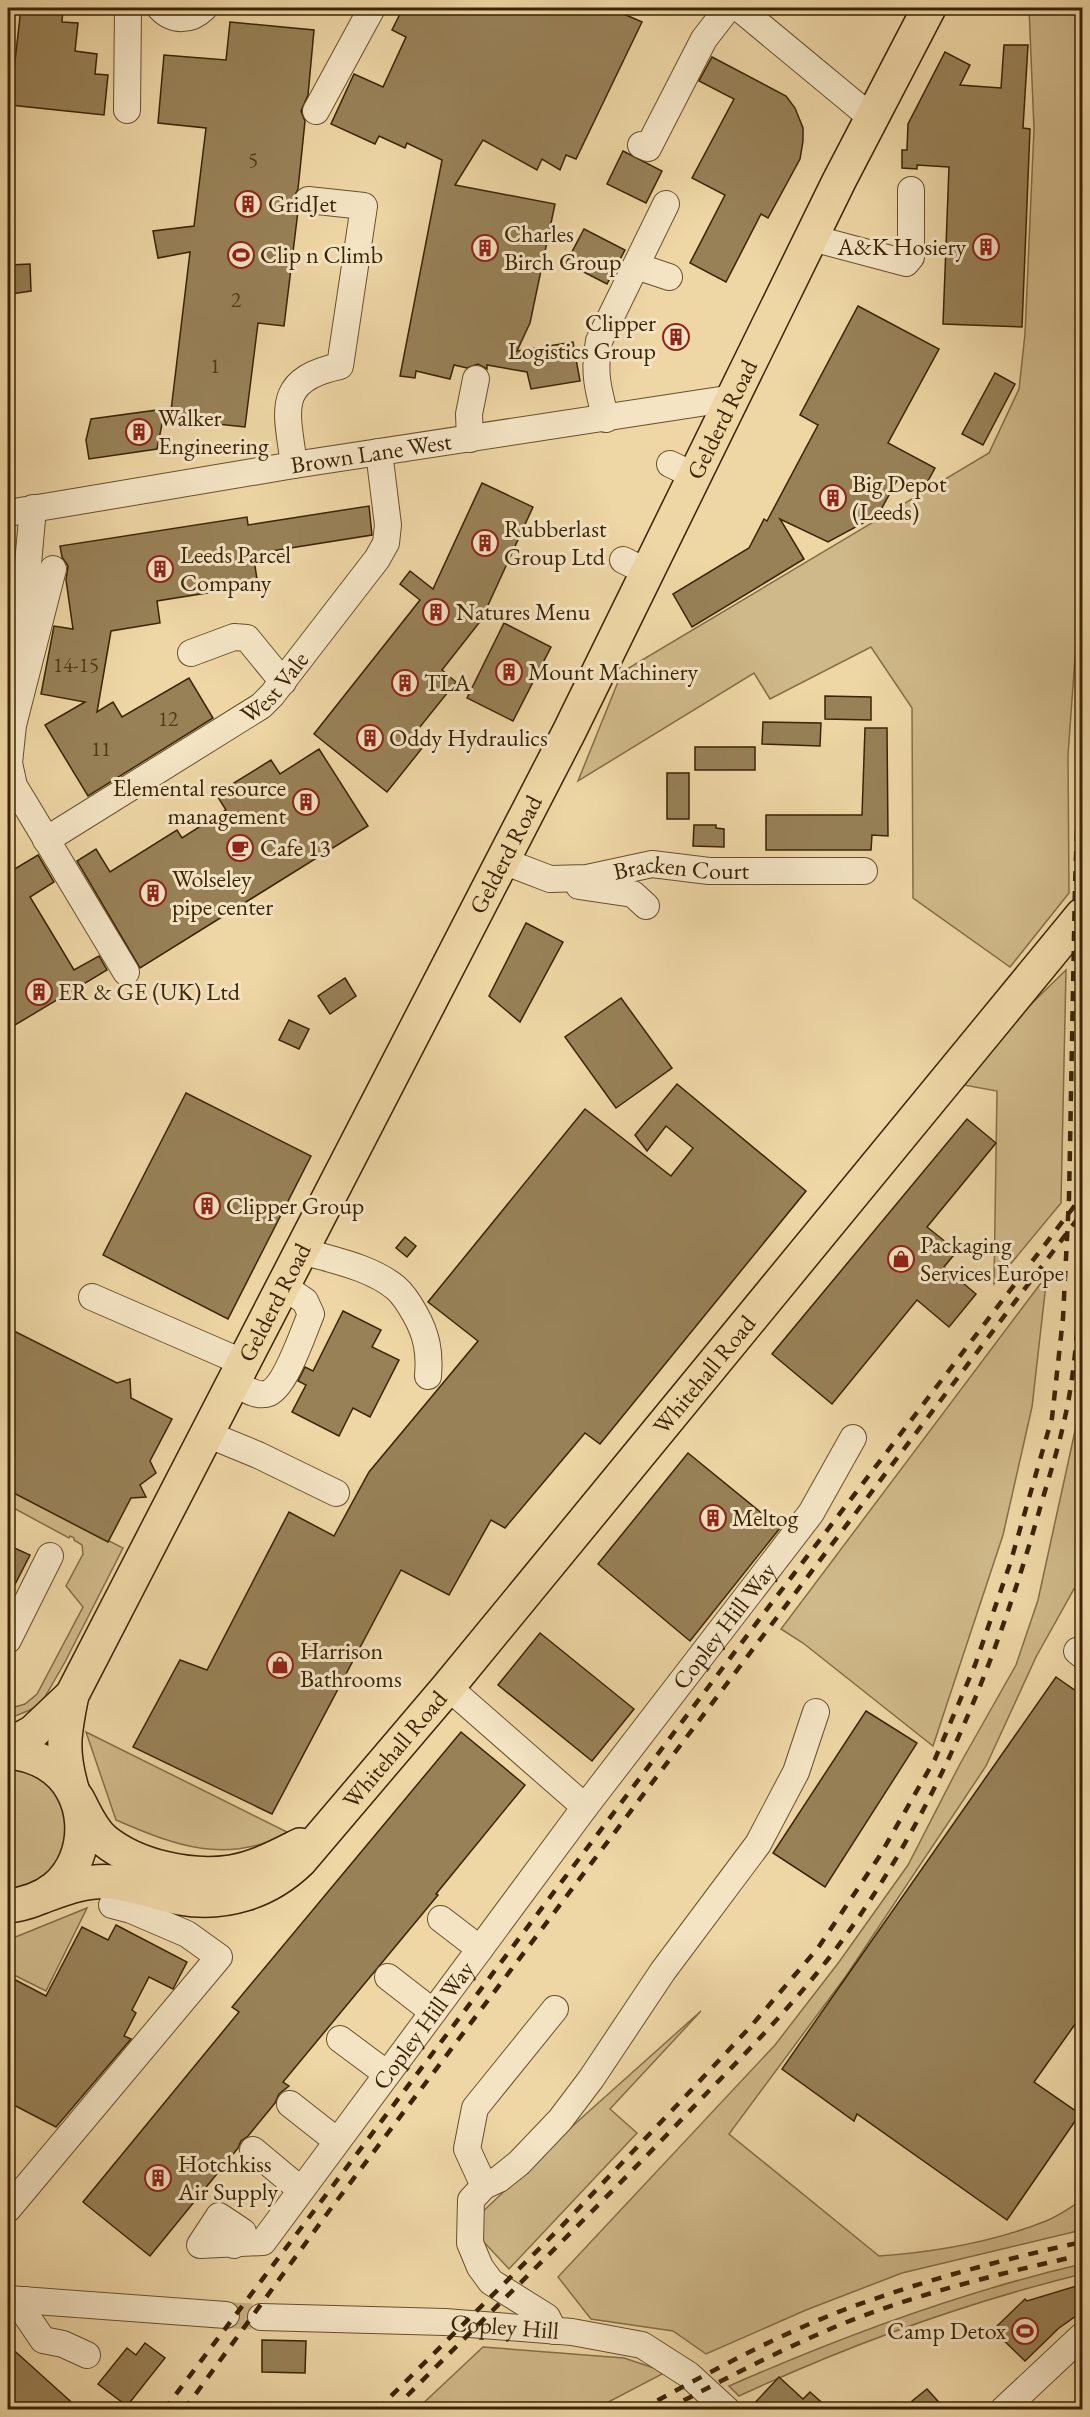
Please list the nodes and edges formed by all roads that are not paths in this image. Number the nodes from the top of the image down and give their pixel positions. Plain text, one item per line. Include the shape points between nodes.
1 (128, 8) edge
2 (160, 8) edge
3 (204, 8) edge
4 (372, 8) edge
5 (728, 8) edge
6 (740, 8) edge
7 (929, 8) edge
8 (127, 110) dead end
9 (316, 111) dead end
10 (873, 119) junction
11 (641, 145) dead end
12 (911, 190) dead end
13 (308, 200) dead end
14 (666, 204) dead end
15 (812, 238) junction
16 (636, 266) junction
17 (669, 277) dead end
18 (476, 379) dead end
19 (733, 398) junction
20 (595, 427) junction
21 (470, 439) junction
22 (380, 452) junction
23 (294, 465) junction
24 (33, 508) junction
25 (8, 513) edge
26 (18, 548) edge
27 (52, 569) dead end
28 (191, 653) dead end
29 (8, 661) edge
30 (283, 682) junction
31 (46, 840) junction
32 (503, 861) junction
33 (864, 871) dead end
34 (550, 879) junction
35 (646, 906) dead end
36 (1083, 915) edge
37 (126, 972) dead end
38 (302, 1251) junction
39 (92, 1297) dead end
40 (239, 1373) junction
41 (428, 1376) dead end
42 (207, 1434) junction
43 (853, 1438) dead end
44 (336, 1493) dead end
45 (50, 1556) dead end
46 (8, 1640) edge
47 (448, 1687) junction
48 (72, 1695) junction
49 (816, 1712) dead end
50 (8, 1746) edge
51 (8, 1752) edge
52 (74, 1794) junction
53 (585, 1808) junction
54 (322, 1832) junction
55 (20, 1905) edge
56 (112, 1905) dead end
57 (441, 1919) dead end
58 (480, 1949) junction
59 (388, 1977) dead end
60 (555, 2009) dead end
61 (433, 2012) junction
62 (340, 2039) dead end
63 (387, 2074) junction
64 (290, 2104) dead end
65 (337, 2141) junction
66 (254, 2150) dead end
67 (484, 2186) junction
68 (301, 2190) junction
69 (8, 2209) edge
70 (234, 2245) dead end
71 (16, 2300) edge
72 (226, 2315) tunnel mouth
73 (261, 2317) tunnel mouth
74 (554, 2331) junction
75 (1083, 2336) edge
76 (87, 2355) dead end
77 (727, 2409) edge
78 (1003, 2409) edge

1 - 8 street
2 - 3 street via 179,18 196,15
4 - 9 street
5 - 11 street via 704,39 648,148
6 - 10 street
7 - 10 main road, Gelderd Road
10 - 15 main road, Gelderd Road
12 - 15 street via 911,257 906,263
13 - 23 street via 364,206 340,366 308,377 293,389 287,411
14 - 16 street
15 - 19 main road, Gelderd Road
16 - 17 street
16 - 20 street via 598,341
18 - 21 street via 469,414
19 - 20 street, Brown Lane West
19 - 32 main road, Gelderd Road via 683,470 635,566
20 - 21 street, Brown Lane West
21 - 22 street, Brown Lane West
22 - 23 street, Brown Lane West
22 - 30 street, West Vale via 387,504 386,543
23 - 24 street, Brown Lane West
24 - 25 street, Brown Lane West
24 - 26 street
26 - 29 street via 27,575
27 - 31 street via 9,753 14,786
28 - 30 street via 234,636 247,638
30 - 31 street, West Vale via 261,706
31 - 37 street
32 - 34 street, Bracken Court
32 - 38 main road, Gelderd Road
33 - 34 street, Bracken Court via 709,871 652,864 586,878
34 - 35 street via 633,894
36 - 47 main road, Whitehall Road
38 - 40 main road, Gelderd Road
38 - 41 street via 368,1273 396,1288 426,1338
39 - 40 street
40 - 42 main road, Gelderd Road
42 - 44 street
42 - 48 main road, Gelderd Road
43 - 53 street, Copley Hill Way via 812,1513
45 - 46 street
47 - 53 street
47 - 54 main road, Whitehall Road
48 - 50 main road, Gelderd Road via 33,1732
48 - 52 main road, Gelderd Road via 64,1734 64,1762
49 - 67 street via 796,1772 758,1844 663,1971 560,2120 519,2163
51 - 52 main road via 29,1755 49,1765
52 - 54 main road, Whitehall Road via 104,1840 155,1866 191,1872 248,1868
52 - 55 main road via 82,1821 81,1845 72,1868 56,1887
53 - 58 street, Copley Hill Way
54 - 55 main road, Whitehall Road via 286,1875 234,1898 182,1899 112,1882 87,1883
56 - 69 street via 188,1934 219,1957
57 - 58 street
58 - 61 street, Copley Hill Way
59 - 61 street
60 - 67 street via 475,2108 466,2149
61 - 63 street, Copley Hill Way
62 - 63 street
63 - 65 street, Copley Hill Way
64 - 65 street
65 - 68 street, Copley Hill Way
66 - 68 street
67 - 74 street via 471,2200 470,2243 480,2267 491,2282 547,2317
68 - 70 street, Copley Hill Way via 263,2242
71 - 72 street
71 - 76 street via 43,2340
73 - 74 street, Copley Hill via 445,2322
74 - 77 street, Copley Hill via 642,2345 689,2375
75 - 78 street

